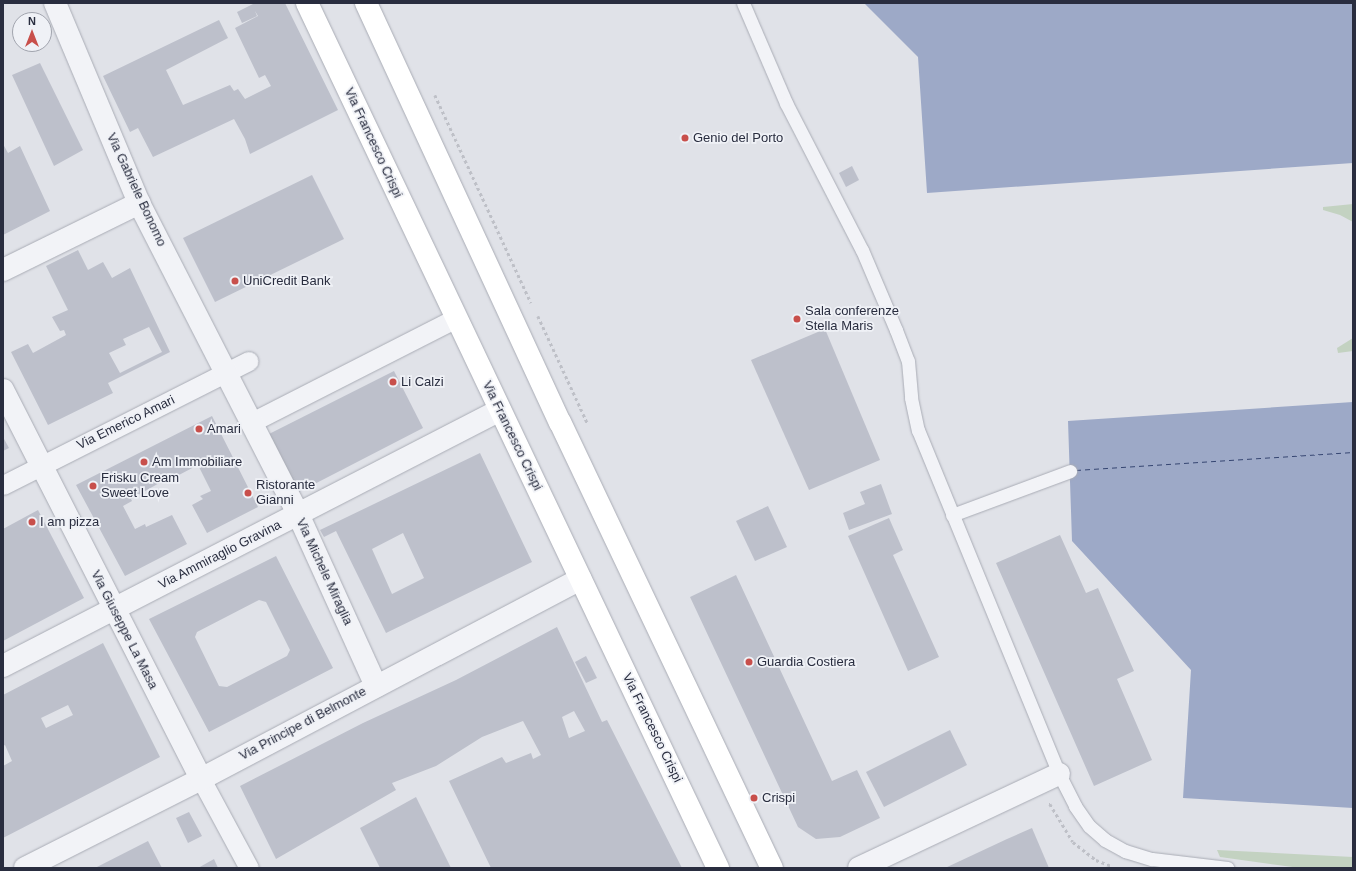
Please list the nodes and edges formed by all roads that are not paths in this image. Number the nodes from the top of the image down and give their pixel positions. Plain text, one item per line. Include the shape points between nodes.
1 (55, 3) edge
2 (307, 3) edge
3 (366, 3) edge
4 (742, 3) edge
5 (139, 203) junction
6 (3, 270) edge
7 (456, 318) junction
8 (248, 361) dead end
9 (227, 373) junction
10 (3, 390) edge
11 (500, 410) junction
12 (252, 422) junction
13 (41, 465) junction
14 (1070, 471) dead end
15 (3, 485) edge
16 (298, 514) junction
17 (952, 515) junction
18 (581, 579) junction
19 (113, 609) junction
20 (3, 666) edge
21 (376, 686) junction
22 (1060, 774) junction
23 (201, 779) junction
24 (25, 868) edge
25 (248, 868) edge
26 (718, 868) edge
27 (772, 868) edge
28 (859, 868) edge
29 (1227, 868) edge

1 - 5 street, Via Gabriele Bonomo
2 - 7 main road, Via Francesco Crispi
3 - 27 main road via 557,415
4 - 17 lane via 786,103 862,250 896,330 908,361 911,398 918,430
5 - 6 street
5 - 9 street, Via Gabriele Bonomo
7 - 11 main road, Via Francesco Crispi
7 - 12 street
8 - 9 street, Via Emerico Amari
9 - 12 street, Via Michele Miraglia
9 - 13 street, Via Emerico Amari
10 - 13 street, Via Giuseppe La Masa
11 - 16 street, Via Ammiraglio Gravina
11 - 18 main road, Via Francesco Crispi
12 - 16 street, Via Michele Miraglia
13 - 15 street, Via Emerico Amari
13 - 19 street, Via Giuseppe La Masa
14 - 17 lane
16 - 19 street, Via Ammiraglio Gravina
16 - 21 street, Via Michele Miraglia
17 - 22 lane
18 - 21 street, Via Principe di Belmonte
18 - 26 main road, Via Francesco Crispi
19 - 20 street, Via Ammiraglio Gravina
19 - 23 street, Via Giuseppe La Masa
21 - 23 street, Via Principe di Belmonte
22 - 28 street
22 - 29 lane via 1075,806 1105,840 1125,851 1152,859
23 - 24 street, Via Principe di Belmonte
23 - 25 street, Via Giuseppe La Masa

